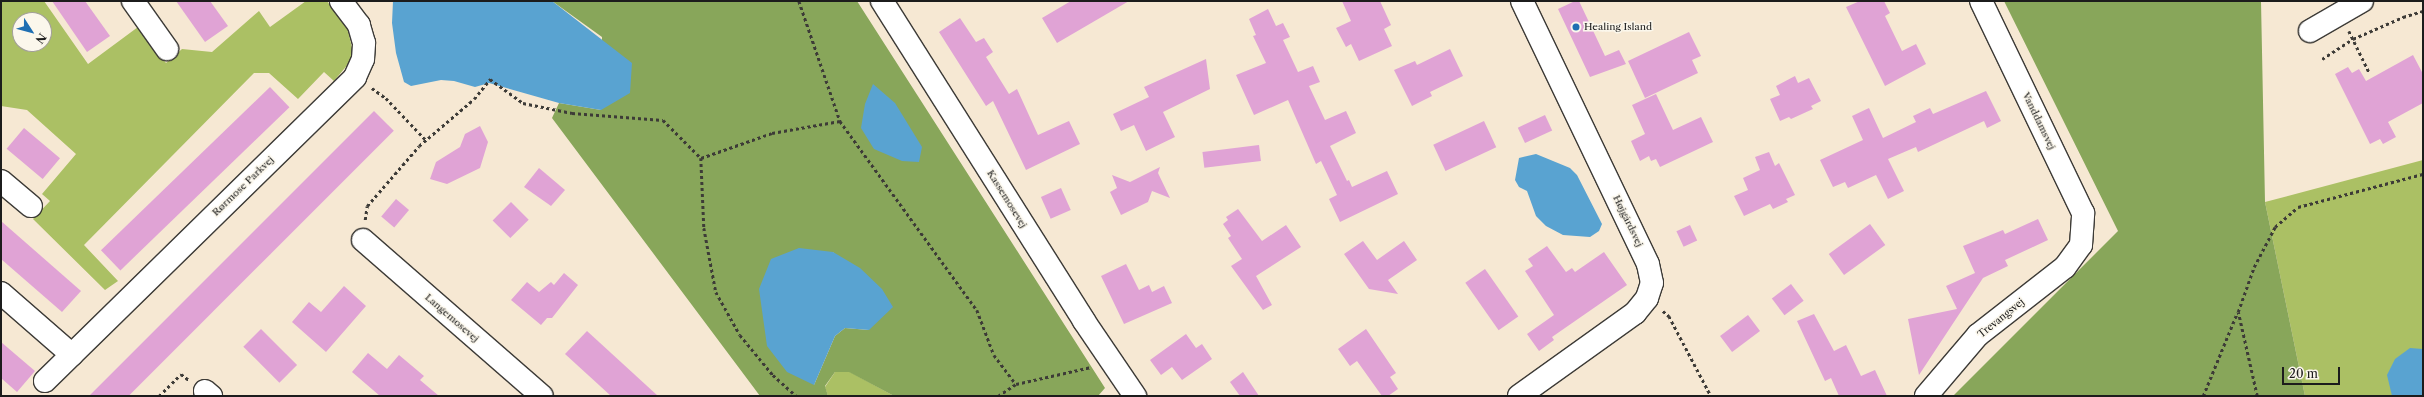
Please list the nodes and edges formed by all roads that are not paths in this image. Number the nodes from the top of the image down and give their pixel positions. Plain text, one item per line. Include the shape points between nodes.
1 (133, 1) edge
2 (341, 1) edge
3 (882, 1) edge
4 (1522, 1) edge
5 (1981, 1) edge
6 (2362, 1) edge
7 (2310, 31) dead end
8 (167, 49) dead end
9 (1, 181) edge
10 (31, 206) dead end
11 (363, 240) road end
12 (2081, 245) joint
13 (1, 293) edge
14 (72, 355) junction
15 (45, 381) dead end
16 (542, 396) edge
17 (1135, 396) edge
18 (1519, 396) edge
19 (1926, 396) edge

1 - 8 street
2 - 14 street, Rørmose Parkvej via 358,25 364,43 363,59 355,77
3 - 17 street, Kassemosevej
4 - 18 street, Højgårdsvej via 1648,264 1652,283 1647,298 1635,313
5 - 12 street, Vanddamsvej via 2083,213
6 - 7 street
9 - 10 street
11 - 16 street, Langemosevej
12 - 19 street, Trevangsvej via 2065,267 1978,335
13 - 14 street
14 - 15 street, Rørmose Parkvej

